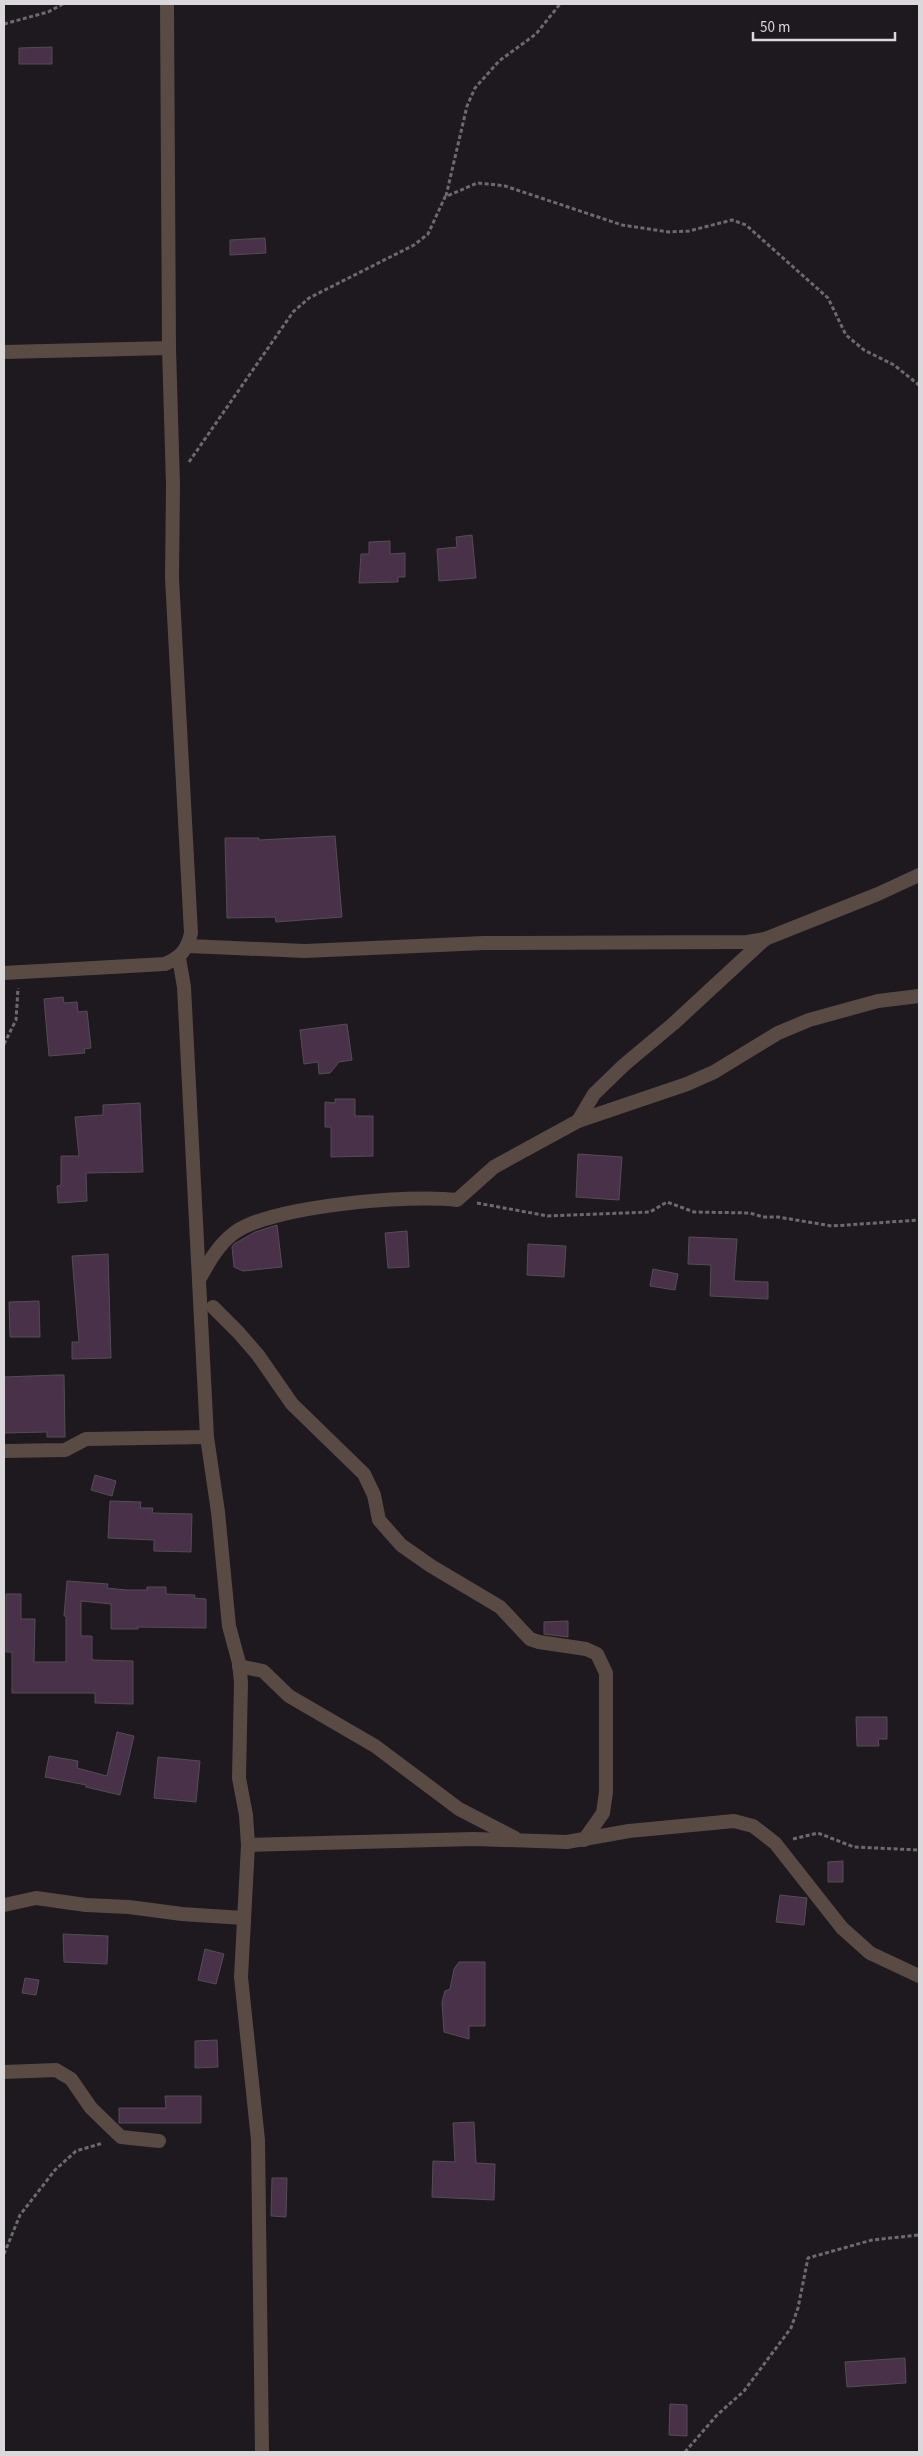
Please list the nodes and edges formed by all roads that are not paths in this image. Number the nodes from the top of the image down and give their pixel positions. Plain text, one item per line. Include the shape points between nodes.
1 (167, 4) edge
2 (169, 348) junction
3 (4, 352) edge
4 (919, 875) edge
5 (764, 939) junction
6 (188, 946) junction
7 (179, 958) junction
8 (10, 973) edge
9 (919, 996) edge
10 (578, 1120) junction
11 (200, 1279) junction
12 (213, 1307) dead end
13 (207, 1438) junction
14 (4, 1451) edge
15 (239, 1666) junction
16 (520, 1840) junction
17 (584, 1840) junction
18 (248, 1845) junction
19 (4, 1905) edge
20 (243, 1918) junction
21 (919, 1976) edge
22 (4, 2072) edge
23 (159, 2141) dead end
24 (262, 2452) edge

1 - 2 street
2 - 3 street
2 - 6 street via 172,578 190,909
4 - 5 street
5 - 6 street via 717,943 484,943 305,951
5 - 10 street via 594,1094
6 - 7 street
7 - 8 street via 143,967
7 - 11 street via 184,987
9 - 10 street via 878,1001 809,1020 778,1033 714,1072 687,1084
10 - 11 street via 494,1167 457,1200 419,1199 334,1205 247,1225 215,1252
11 - 13 street
12 - 17 street via 258,1355 292,1404 364,1474 374,1495 380,1520 402,1545 500,1607 530,1639 586,1649 597,1654 602,1661 606,1672 606,1792 603,1813
13 - 14 street via 86,1439 65,1450
13 - 15 street via 218,1512 224,1594
15 - 16 street via 263,1671 289,1696 375,1746 459,1809
15 - 18 street via 239,1778
16 - 17 street
16 - 18 street via 474,1838
17 - 21 street via 630,1831 734,1821 753,1826 775,1843 842,1928 870,1953
18 - 20 street
19 - 20 street via 36,1898
20 - 24 street via 241,1977 258,2140
22 - 23 street via 46,2069 62,2073 71,2079 91,2108 121,2137

